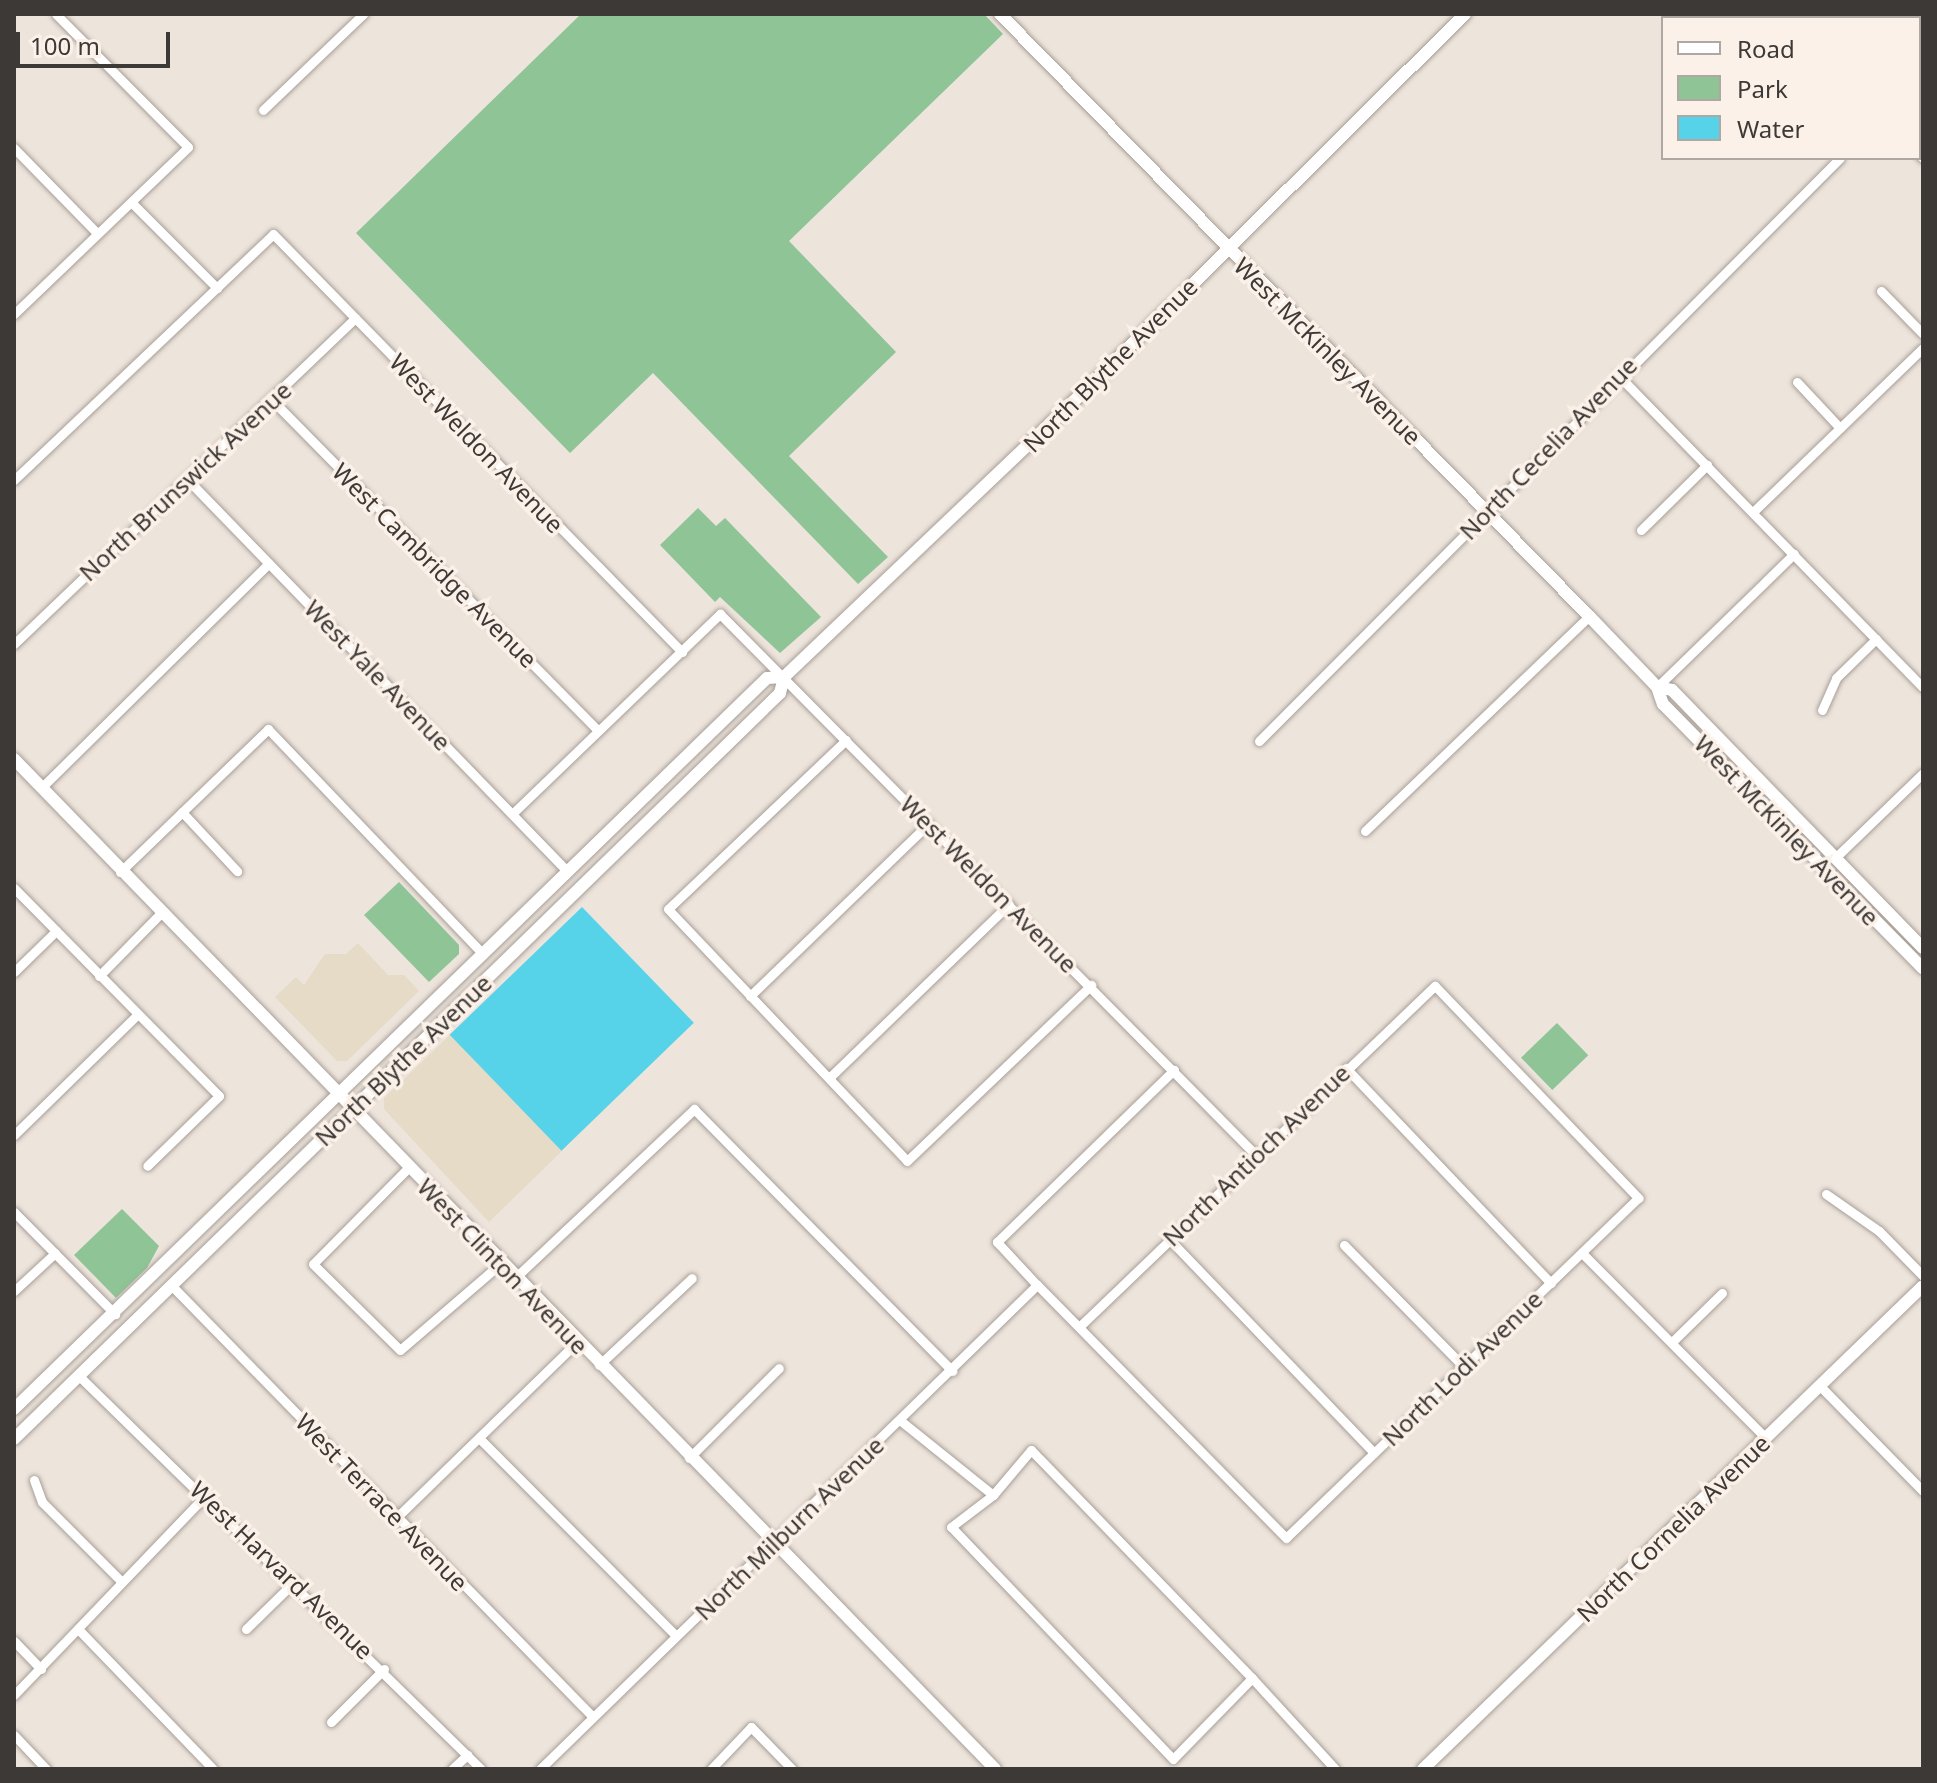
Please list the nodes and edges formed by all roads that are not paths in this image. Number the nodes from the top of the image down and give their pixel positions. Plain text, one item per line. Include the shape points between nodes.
1 (56, 14) edge
2 (363, 14) edge
3 (1000, 14) edge
4 (1465, 14) edge
5 (263, 110) dead end
6 (14, 148) edge
7 (1838, 160) edge
8 (133, 204) junction
9 (97, 233) junction
10 (1227, 249) junction
11 (217, 288) junction
12 (1881, 291) dead end
13 (14, 314) edge
14 (355, 318) junction
15 (1923, 334) edge
16 (1923, 348) edge
17 (1618, 375) junction
18 (1797, 382) dead end
19 (272, 400) junction
20 (1840, 428) junction
21 (1707, 465) junction
22 (187, 479) junction
23 (14, 480) edge
24 (1753, 512) junction
25 (1488, 513) junction
26 (1641, 530) dead end
27 (1794, 554) junction
28 (269, 563) junction
29 (1589, 616) junction
30 (1876, 639) junction
31 (14, 644) edge
32 (682, 652) junction
33 (784, 677) junction
34 (1657, 687) junction
35 (1923, 687) edge
36 (1822, 710) dead end
37 (597, 729) junction
38 (846, 740) junction
39 (1259, 741) dead end
40 (14, 759) edge
41 (1923, 773) edge
42 (41, 788) junction
43 (182, 812) junction
44 (512, 814) junction
45 (928, 824) junction
46 (1365, 831) dead end
47 (1835, 858) junction
48 (237, 871) dead end
49 (120, 872) junction
50 (568, 872) junction
51 (14, 888) edge
52 (1009, 904) junction
53 (161, 913) junction
54 (56, 931) junction
55 (1923, 948) edge
56 (483, 954) junction
57 (1923, 969) edge
58 (14, 972) edge
59 (99, 976) junction
60 (1091, 985) junction
61 (750, 996) junction
62 (137, 1015) junction
63 (1346, 1068) junction
64 (1174, 1070) junction
65 (829, 1078) junction
66 (336, 1095) junction
67 (351, 1110) junction
68 (14, 1135) edge
69 (1256, 1155) junction
70 (147, 1166) dead end
71 (409, 1167) junction
72 (1826, 1194) dead end
73 (1638, 1198) joint
74 (14, 1212) edge
75 (1169, 1239) junction
76 (1344, 1245) dead end
77 (55, 1253) junction
78 (1582, 1253) junction
79 (501, 1263) junction
80 (1923, 1276) edge
81 (516, 1277) junction
82 (692, 1278) dead end
83 (1551, 1283) junction
84 (1037, 1285) junction
85 (172, 1286) junction
86 (1923, 1286) edge
87 (14, 1291) edge
88 (1722, 1293) dead end
89 (115, 1314) junction
90 (1079, 1327) junction
91 (1672, 1342) junction
92 (576, 1343) junction
93 (599, 1365) junction
94 (1463, 1366) junction
95 (779, 1368) dead end
96 (952, 1371) junction
97 (79, 1376) junction
98 (1820, 1386) junction
99 (14, 1409) edge
100 (901, 1421) junction
101 (479, 1438) junction
102 (1766, 1438) junction
103 (14, 1439) edge
104 (1374, 1453) junction
105 (689, 1458) junction
106 (34, 1480) dead end
107 (1923, 1491) edge
108 (206, 1495) junction
109 (993, 1495) junction
110 (397, 1517) junction
111 (773, 1545) junction
112 (119, 1579) junction
113 (295, 1581) junction
114 (78, 1629) junction
115 (246, 1629) dead end
116 (676, 1636) junction
117 (14, 1641) edge
118 (41, 1669) junction
119 (384, 1669) junction
120 (1252, 1678) junction
121 (14, 1695) edge
122 (593, 1717) junction
123 (331, 1722) dead end
124 (14, 1735) edge
125 (467, 1755) junction
126 (992, 1768) edge
127 (46, 1769) edge
128 (213, 1769) edge
129 (452, 1769) edge
130 (481, 1769) edge
131 (540, 1769) edge
132 (711, 1769) edge
133 (792, 1769) edge
134 (1335, 1769) edge
135 (1423, 1769) edge

1 - 8 street via 188,147
2 - 5 street
3 - 10 street, West McKinley Avenue
4 - 10 street, North Blythe Avenue
6 - 9 street
7 - 17 street, North Cecelia Avenue
8 - 9 street
8 - 11 street
9 - 13 street
10 - 25 street, West McKinley Avenue
10 - 33 street, North Blythe Avenue
11 - 14 street, West Weldon Avenue via 273,234
11 - 23 street
12 - 15 street
14 - 19 street, North Brunswick Avenue
14 - 32 street, West Weldon Avenue
16 - 20 street
17 - 21 street
17 - 25 street, North Cecelia Avenue
18 - 20 street
19 - 22 street, North Brunswick Avenue
19 - 37 street, West Cambridge Avenue
20 - 24 street
21 - 24 street
21 - 26 street
22 - 28 street, West Yale Avenue
22 - 31 street, North Brunswick Avenue
24 - 27 street
25 - 29 street, West McKinley Avenue
25 - 39 street, North Cecelia Avenue
27 - 30 street
27 - 34 street
28 - 42 street
28 - 44 street, West Yale Avenue
29 - 34 street, West McKinley Avenue
29 - 46 street
30 - 35 street
30 - 36 street via 1836,678
32 - 33 street, West Weldon Avenue via 720,614
32 - 37 street
33 - 38 street, West Weldon Avenue
33 - 50 street, North Blythe Avenue via 767,678
33 - 67 street, North Blythe Avenue via 780,693
34 - 47 street, West McKinley Avenue via 1672,690
34 - 57 street, West McKinley Avenue via 1663,704
37 - 44 street
38 - 45 street, West Weldon Avenue
38 - 61 street via 668,909
40 - 42 street, West Clinton Avenue
41 - 47 street
42 - 49 street, West Clinton Avenue
43 - 48 street
43 - 49 street
43 - 56 street via 268,729
44 - 50 street, West Yale Avenue
45 - 52 street, West Weldon Avenue
45 - 61 street
47 - 55 street, West McKinley Avenue
49 - 53 street, West Clinton Avenue
50 - 56 street, North Blythe Avenue
51 - 54 street
52 - 60 street, West Weldon Avenue
52 - 65 street
53 - 59 street
53 - 66 street, West Clinton Avenue
54 - 58 street
54 - 59 street
56 - 66 street, North Blythe Avenue
59 - 62 street
60 - 64 street, West Weldon Avenue
60 - 65 street via 907,1161
61 - 65 street
62 - 68 street
62 - 70 street via 219,1096
63 - 69 street, North Antioch Avenue
63 - 73 street, North Antioch Avenue via 1435,986
63 - 83 street
64 - 69 street, West Weldon Avenue
64 - 84 street via 997,1242
66 - 67 street, West Clinton Avenue
66 - 89 street, North Blythe Avenue
67 - 71 street, West Clinton Avenue
67 - 85 street, North Blythe Avenue
69 - 75 street, North Antioch Avenue
71 - 79 street, West Clinton Avenue
71 - 79 street via 313,1264 400,1350 440,1309
72 - 80 street via 1855,1212
73 - 78 street, North Lodi Avenue
74 - 77 street
75 - 90 street, North Antioch Avenue
75 - 104 street
76 - 94 street
77 - 87 street
77 - 89 street
78 - 83 street, North Lodi Avenue
78 - 91 street
79 - 81 street, West Clinton Avenue
81 - 92 street, West Clinton Avenue
81 - 96 street via 694,1109
82 - 93 street
83 - 94 street, North Lodi Avenue
84 - 90 street
84 - 96 street, North Milburn Avenue
85 - 97 street, North Blythe Avenue
85 - 110 street, West Terrace Avenue
86 - 98 street, North Cornelia Avenue
88 - 91 street
89 - 99 street, North Blythe Avenue
90 - 104 street, North Lodi Avenue via 1286,1538
91 - 102 street
92 - 93 street, West Clinton Avenue
92 - 101 street
93 - 105 street, West Clinton Avenue
94 - 104 street, North Lodi Avenue
95 - 105 street
96 - 100 street, North Milburn Avenue
97 - 103 street, North Blythe Avenue
97 - 108 street, West Harvard Avenue
98 - 102 street, North Cornelia Avenue
98 - 107 street
100 - 109 street
100 - 111 street, North Milburn Avenue
101 - 110 street
101 - 116 street
102 - 135 street, North Cornelia Avenue
105 - 111 street, West Clinton Avenue
106 - 112 street via 42,1502
108 - 112 street
108 - 113 street, West Harvard Avenue
109 - 120 street via 1031,1450
109 - 120 street via 951,1527 1173,1759
110 - 122 street, West Terrace Avenue
111 - 116 street, North Milburn Avenue
111 - 126 street, West Clinton Avenue
112 - 114 street
113 - 115 street
113 - 119 street, West Harvard Avenue
114 - 118 street
114 - 128 street
116 - 122 street, North Milburn Avenue
117 - 118 street
118 - 121 street
119 - 123 street
119 - 125 street, West Harvard Avenue
120 - 134 street
122 - 131 street, North Milburn Avenue
124 - 127 street
125 - 129 street
125 - 130 street, West Harvard Avenue
132 - 133 street via 751,1727

